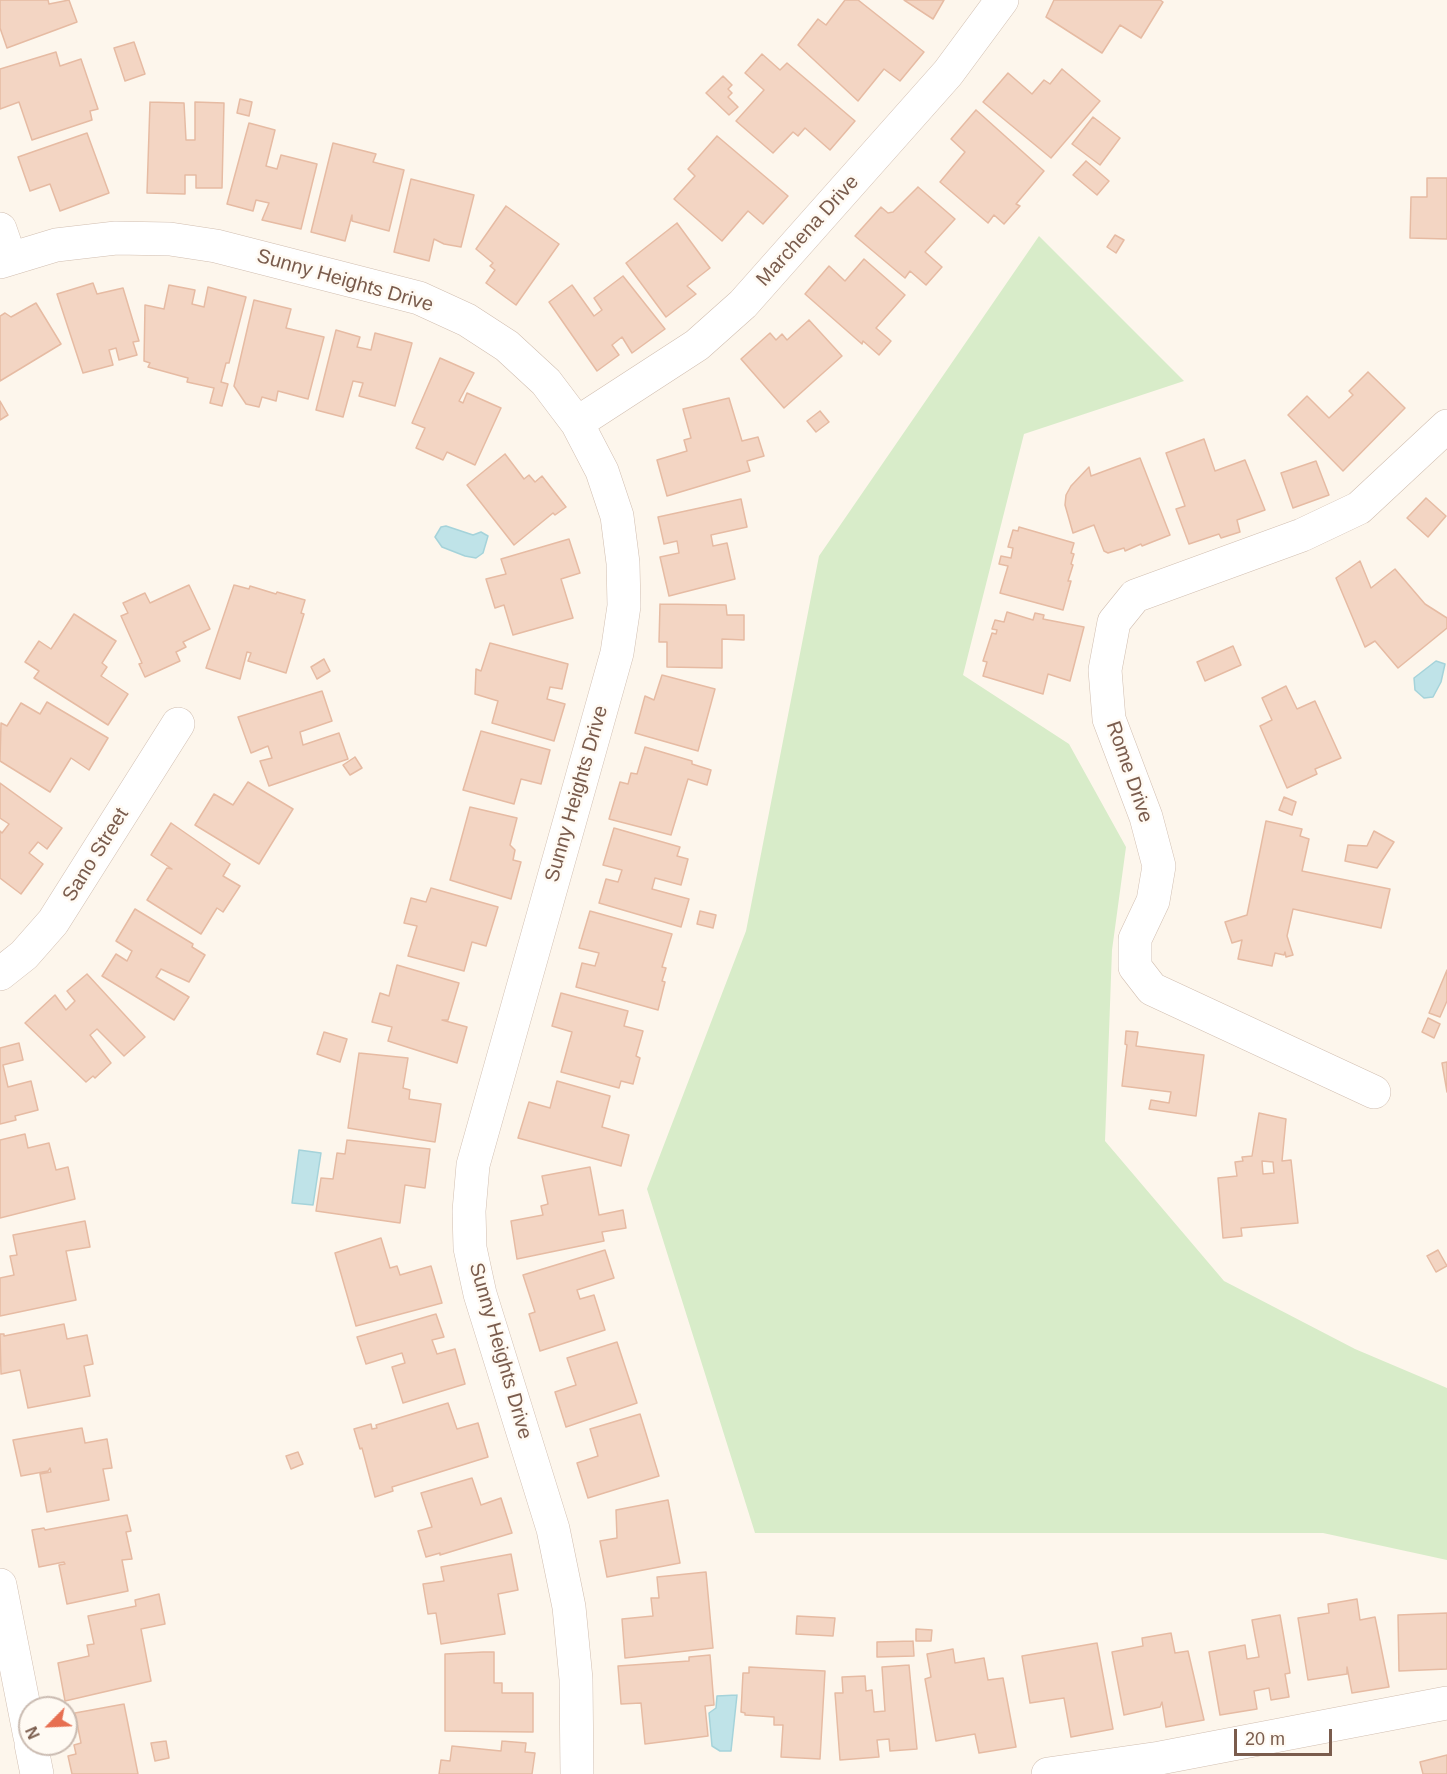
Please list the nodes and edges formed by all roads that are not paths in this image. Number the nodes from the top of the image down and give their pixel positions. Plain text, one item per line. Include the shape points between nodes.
1 (1002, 0) edge
2 (3, 250) edge
3 (577, 423) junction
4 (1447, 426) edge
5 (178, 724) dead end
6 (0, 974) edge
7 (1374, 1092) dead end
8 (0, 1586) edge
9 (22, 1696) edge
10 (1447, 1703) edge
11 (34, 1756) edge
12 (37, 1774) edge
13 (577, 1774) edge
14 (1048, 1774) edge

1 - 3 street, Marchena Drive via 948,73 743,304 697,345
2 - 3 street, Sunny Heights Drive via 106,239 170,239 216,246 419,298 467,320 507,346 546,382
3 - 13 street, Sunny Heights Drive via 602,471 617,516 624,606 617,653 473,1165 469,1211 470,1248 480,1294 553,1530 569,1607 576,1679
4 - 7 street, Rome Drive via 1359,508 1302,536 1135,596 1114,622 1106,670 1109,718 1146,817 1159,866 1153,901 1135,939 1135,967 1152,989
5 - 6 street, Sano Street via 53,922 24,955
8 - 9 street
10 - 14 street via 1160,1758
11 - 12 street

